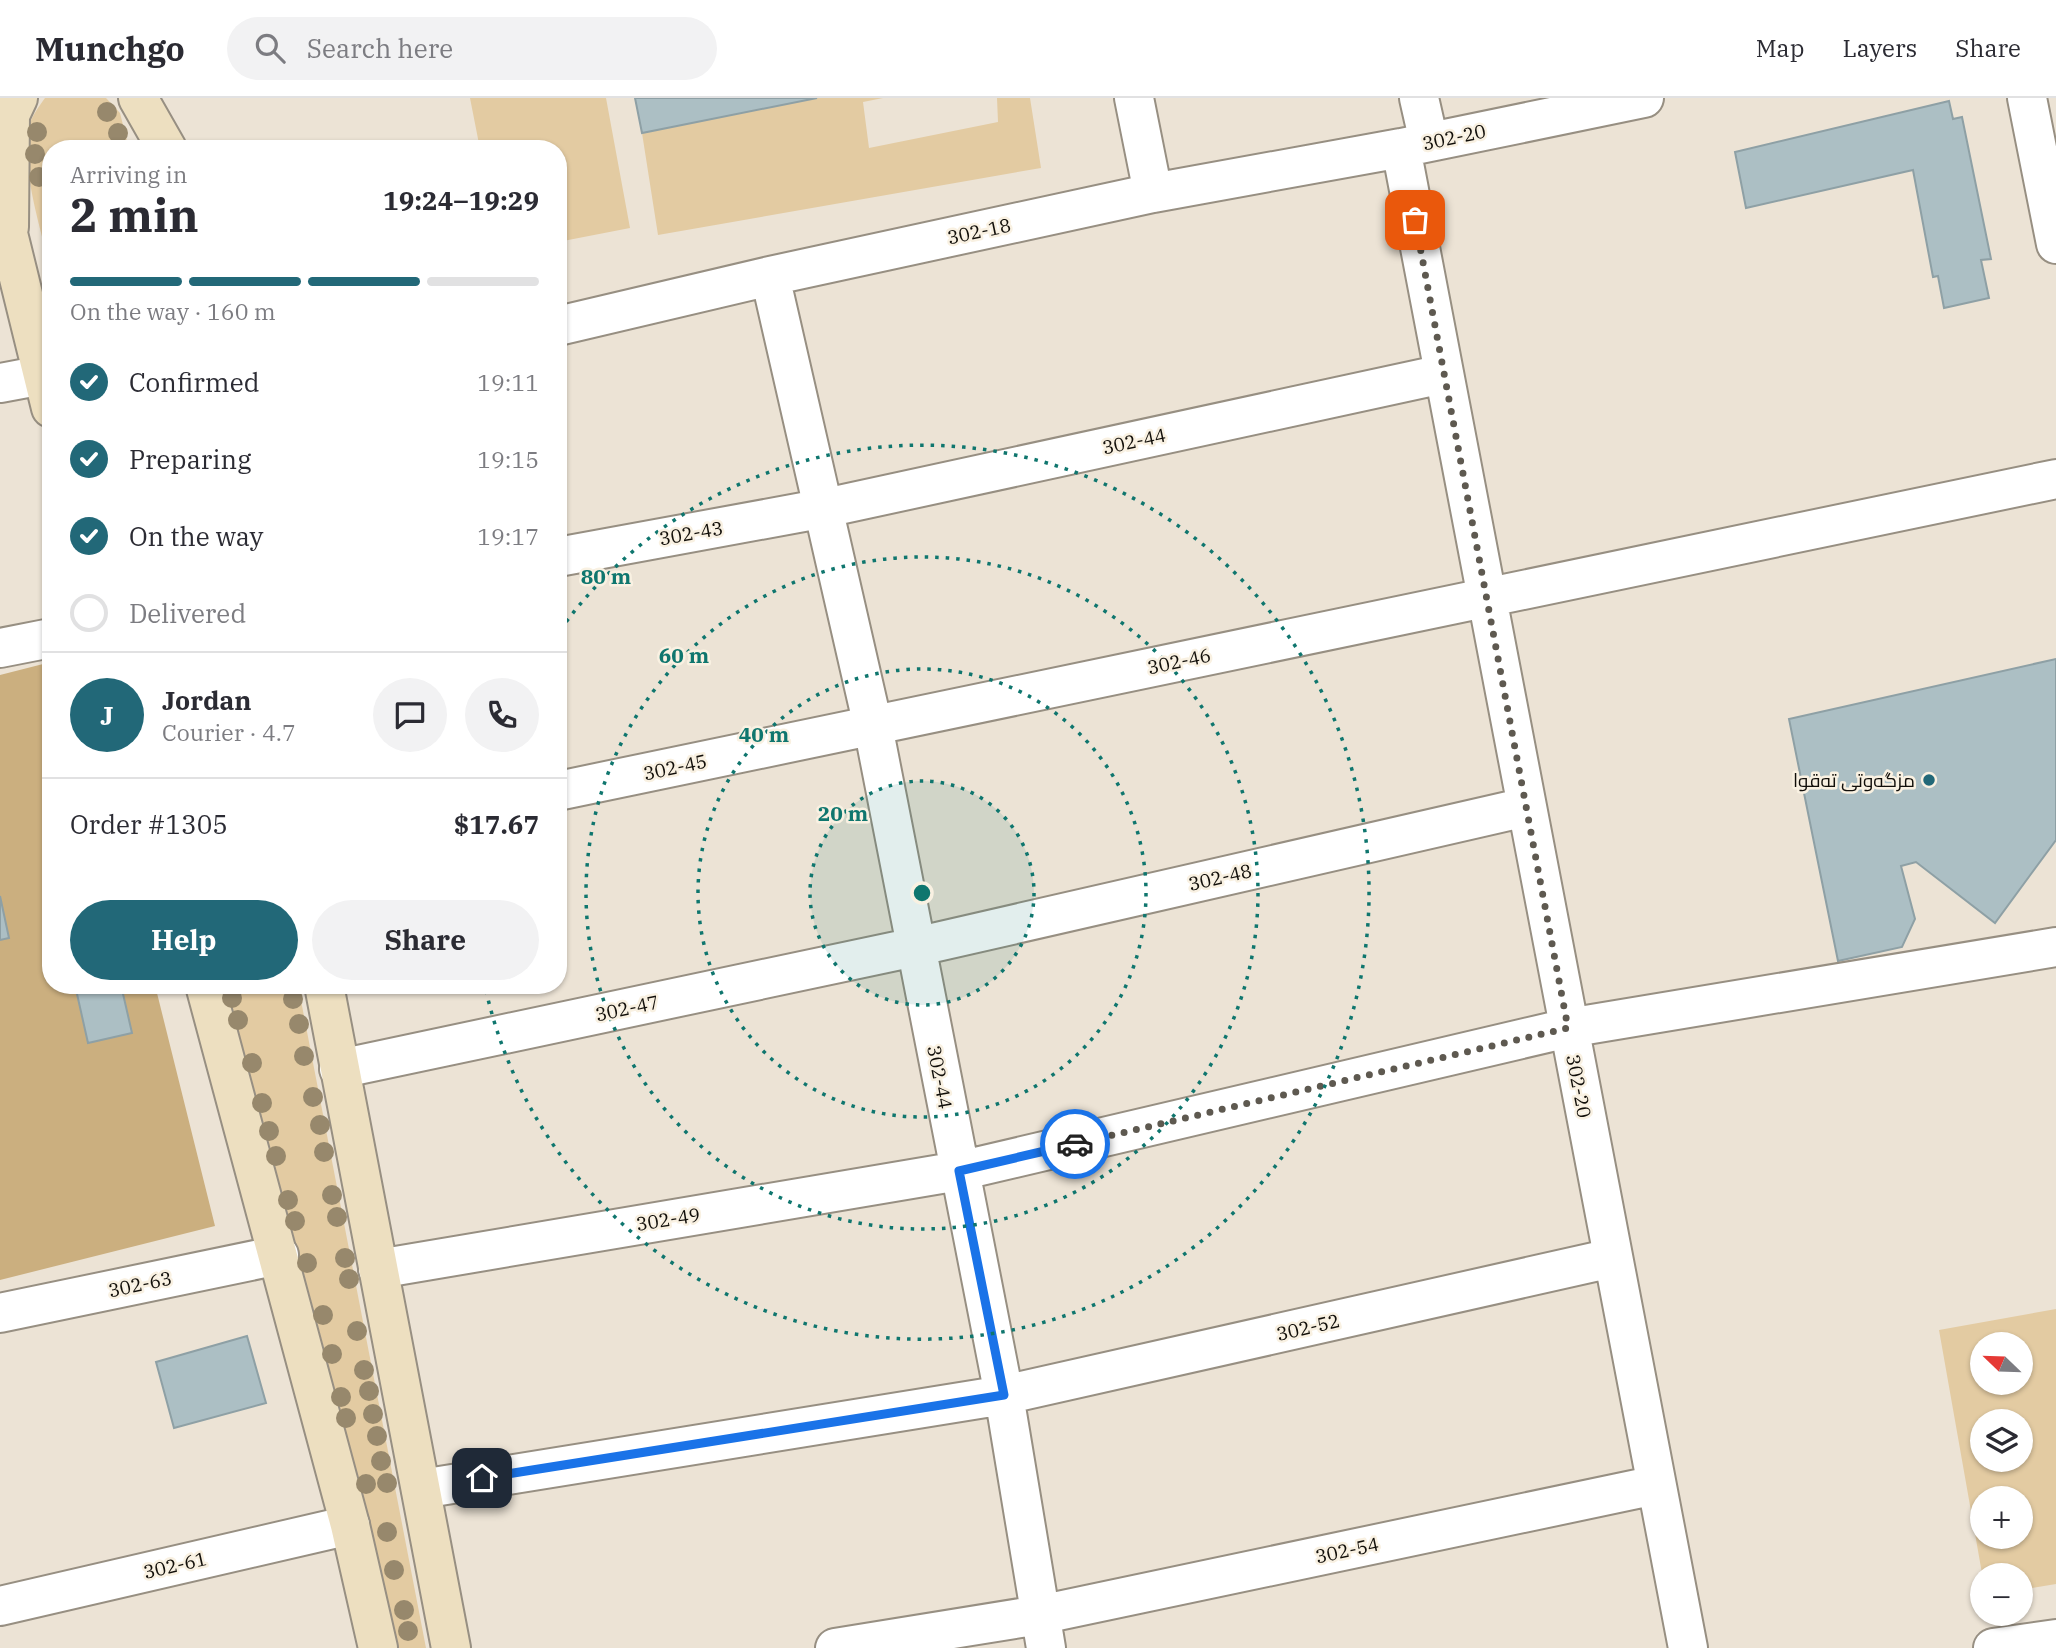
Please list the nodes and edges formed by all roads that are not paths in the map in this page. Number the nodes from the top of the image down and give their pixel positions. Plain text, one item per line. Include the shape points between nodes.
1 (18, 98) edge
2 (138, 98) edge
3 (159, 98) edge
4 (1134, 98) edge
5 (1419, 98) edge
6 (1642, 98) edge
7 (2027, 98) edge
8 (162, 140) edge
9 (166, 140) edge
10 (1415, 145) junction
11 (1153, 193) junction
12 (4, 219) edge
13 (2056, 244) edge
14 (770, 276) junction
15 (567, 324) edge
16 (42, 372) edge
17 (1443, 374) junction
18 (0, 383) edge
19 (42, 391) edge
20 (2056, 479) edge
21 (825, 508) junction
22 (567, 555) edge
23 (1485, 596) junction
24 (42, 640) edge
25 (0, 648) edge
26 (873, 726) junction
27 (567, 789) edge
28 (1526, 807) junction
29 (915, 947) junction
30 (2056, 947) edge
31 (207, 994) edge
32 (326, 994) edge
33 (1568, 1028) junction
34 (339, 1069) junction
35 (959, 1171) junction
36 (279, 1255) junction
37 (1612, 1258) junction
38 (378, 1269) junction
39 (0, 1312) edge
40 (1004, 1395) junction
41 (1656, 1485) junction
42 (421, 1489) junction
43 (350, 1525) junction
44 (0, 1606) edge
45 (1043, 1632) edge
46 (2056, 1639) edge
47 (377, 1648) edge
48 (451, 1648) edge
49 (835, 1648) edge
50 (1688, 1648) edge
51 (1993, 1648) edge

1 - 12 main road via 10,115
2 - 8 main road
3 - 9 main road
4 - 11 street
5 - 10 street
6 - 10 street, 302-20
7 - 13 street
10 - 11 street, 302-18
10 - 17 street, 302-20
11 - 14 street, 302-18
12 - 16 main road
14 - 15 street, 302-18
14 - 21 street, 302-44
17 - 21 street, 302-44
17 - 23 street, 302-20
18 - 19 street
20 - 23 street, 302-46
21 - 22 street, 302-43
21 - 26 street, 302-44
23 - 26 street, 302-46
23 - 28 street, 302-20
24 - 25 street
26 - 27 street, 302-45
26 - 29 street, 302-44
28 - 29 street, 302-48
28 - 33 street, 302-20
29 - 34 street, 302-47
29 - 35 street, 302-44
30 - 33 street, 302-49
31 - 36 main road
32 - 34 main road
33 - 35 street, 302-49
33 - 37 street, 302-20
34 - 38 main road
35 - 38 street, 302-49
35 - 40 street, 302-44
36 - 39 street, 302-63
36 - 43 main road
37 - 40 street, 302-52
37 - 41 street, 302-20
38 - 42 main road
40 - 42 street, 302-52
40 - 45 street, 302-44
41 - 45 street, 302-54
41 - 50 street, 302-20
42 - 48 main road
43 - 44 street, 302-61
43 - 47 main road
45 - 49 street, 302-54
46 - 51 street

